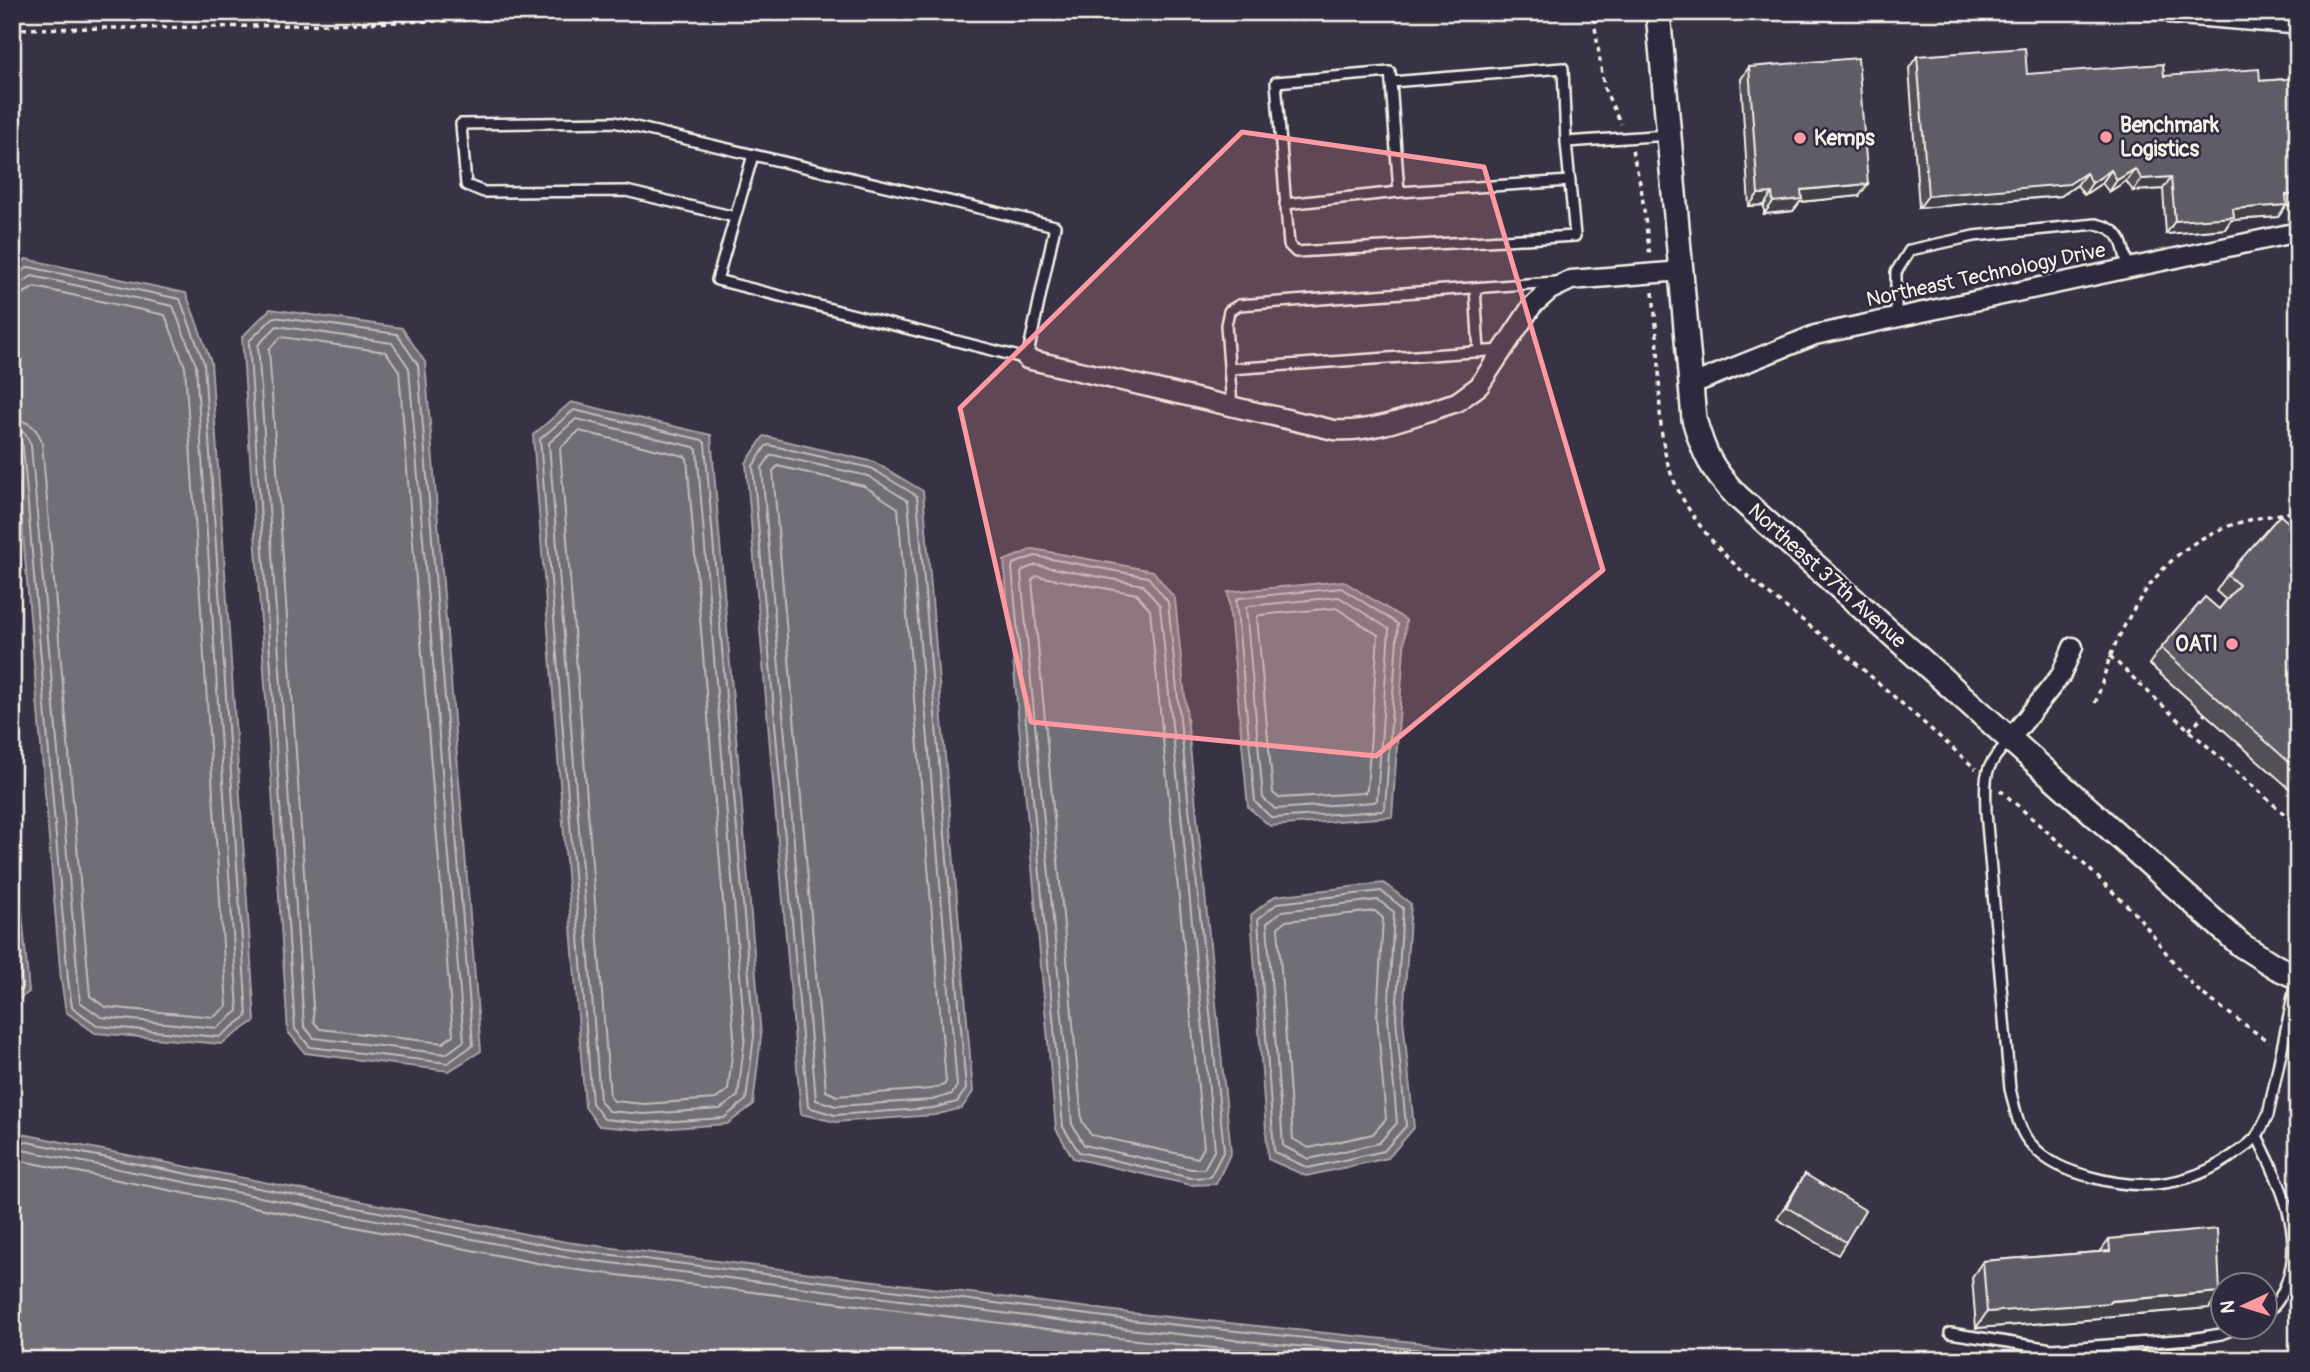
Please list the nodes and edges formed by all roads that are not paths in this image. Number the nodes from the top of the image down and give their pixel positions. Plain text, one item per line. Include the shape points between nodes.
1 (1658, 12) edge
2 (2174, 12) edge
3 (2298, 22) edge
4 (1391, 82) junction
5 (1670, 135) junction
6 (1566, 142) junction
7 (752, 155) junction
8 (1570, 181) junction
9 (1399, 192) junction
10 (1286, 204) junction
11 (735, 217) junction
12 (2298, 232) edge
13 (2128, 268) junction
14 (1682, 271) junction
15 (1571, 280) junction
16 (1475, 288) junction
17 (1896, 318) junction
18 (1502, 350) junction
19 (1479, 352) junction
20 (1027, 359) junction
21 (1229, 369) junction
22 (1690, 385) junction
23 (1232, 407) junction
24 (2073, 648) dead end
25 (2010, 739) junction
26 (2298, 977) edge
27 (2257, 1136) junction
28 (2278, 1299) edge
29 (1950, 1333) dead end
30 (2208, 1336) edge

1 - 5 street, Northeast 37th Avenue
2 - 3 street
4 - 6 lane via 1563,68
4 - 9 lane
4 - 10 lane via 1390,72 1276,82
5 - 6 lane
5 - 14 street, Northeast 37th Avenue
6 - 8 lane
7 - 11 lane
7 - 11 lane via 614,122 461,124 466,185 484,192 626,191
7 - 20 lane via 1055,226
8 - 9 lane
8 - 10 lane via 1575,236 1296,252 1289,245
9 - 10 lane
11 - 20 lane via 717,280
12 - 13 street, Northeast Technology Drive
13 - 17 street, Northeast Technology Drive
13 - 17 lane via 2120,235 2111,227 2096,224 1974,236 1910,250 1896,272
14 - 15 street
14 - 22 street, Northeast 37th Avenue
15 - 16 lane
15 - 18 street via 1532,306
16 - 19 lane
16 - 21 lane via 1239,305 1229,311 1226,325
17 - 22 street, Northeast Technology Drive via 1815,335
18 - 19 lane
18 - 23 street via 1479,386 1457,402 1368,428 1334,430
19 - 21 lane
20 - 23 street
21 - 23 lane
22 - 25 street, Northeast 37th Avenue via 1704,453 1720,478
24 - 25 street via 2061,675
25 - 26 street, Northeast 37th Avenue via 2241,945
25 - 27 lane via 1991,760 1985,778 1986,812 2010,1090 2028,1142 2059,1166 2114,1184 2138,1186 2185,1180 2211,1169
26 - 27 lane via 2275,1091
27 - 28 lane via 2288,1209 2295,1249 2291,1272
29 - 30 lane via 2052,1349

